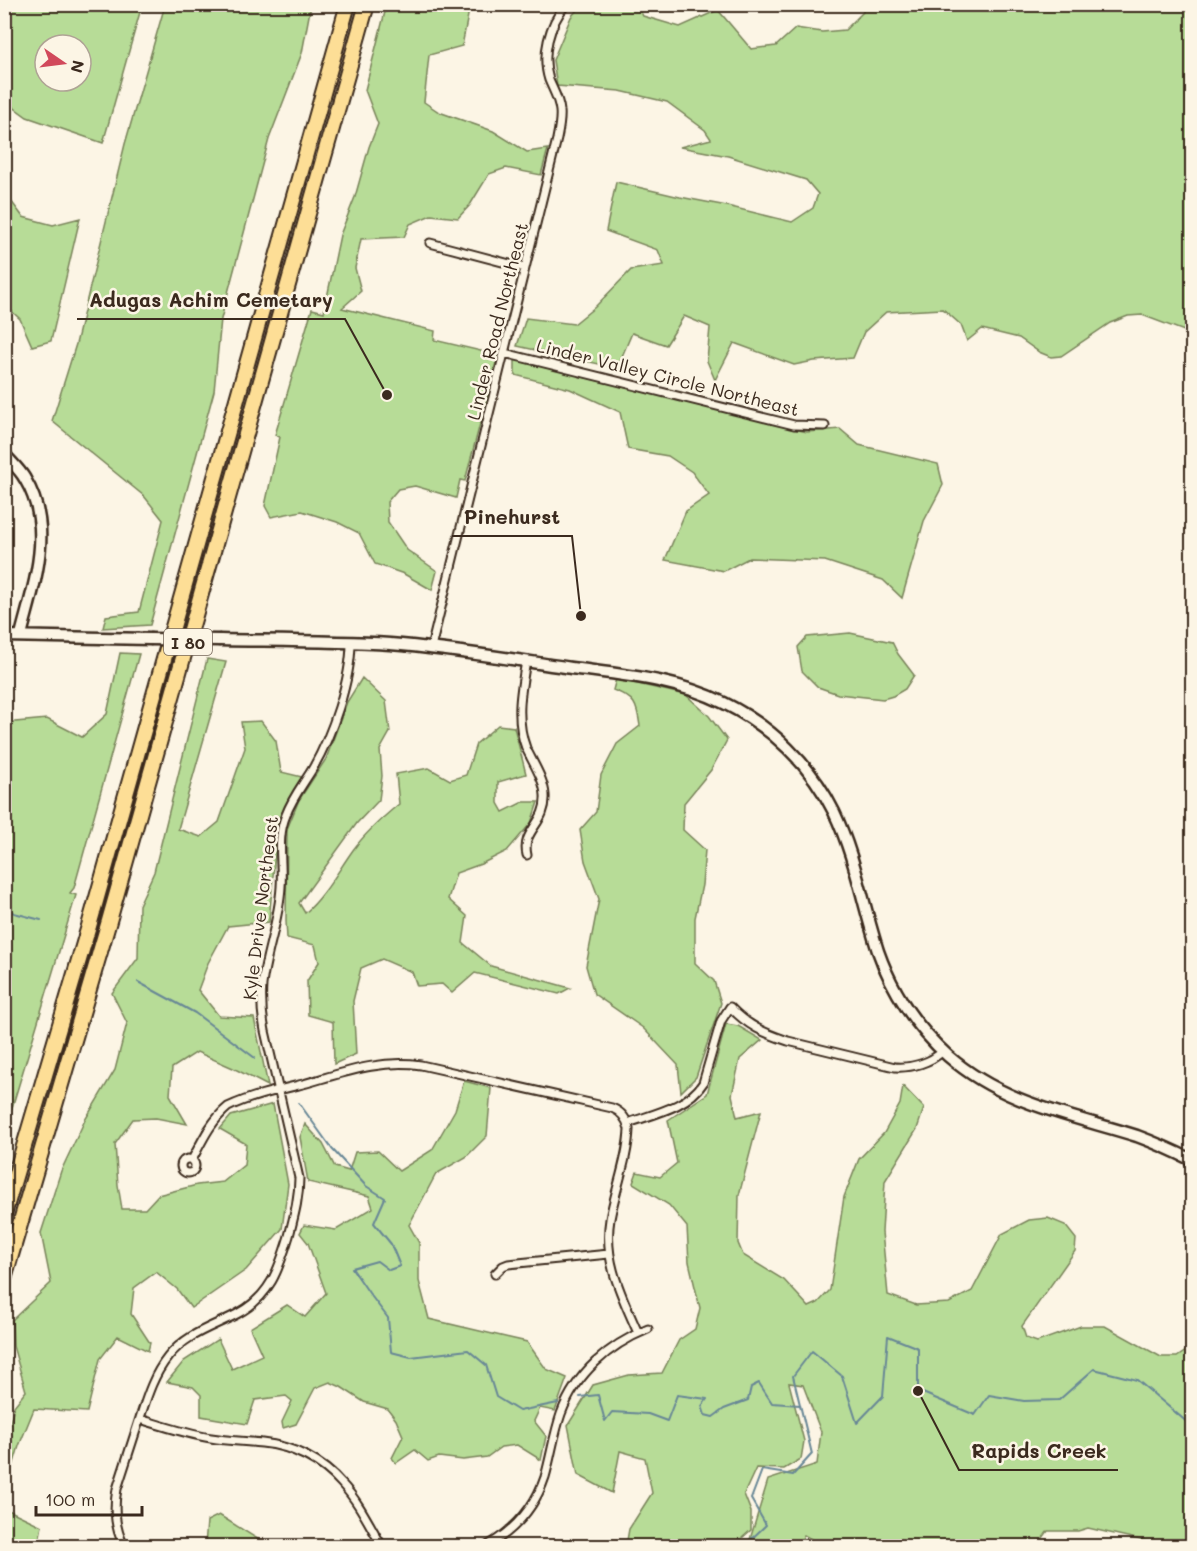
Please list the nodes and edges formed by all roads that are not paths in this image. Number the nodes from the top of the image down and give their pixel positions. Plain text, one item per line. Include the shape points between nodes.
1 (347, 4) edge
2 (367, 4) edge
3 (566, 4) edge
4 (430, 243) dead end
5 (525, 268) junction
6 (504, 353) junction
7 (825, 426) dead end
8 (4, 454) edge
9 (21, 635) junction
10 (4, 636) edge
11 (351, 642) junction
12 (431, 648) junction
13 (526, 661) junction
14 (527, 855) dead end
15 (943, 1051) junction
16 (278, 1090) junction
17 (628, 1123) junction
18 (192, 1160) dead end
19 (1192, 1160) edge
20 (4, 1214) edge
21 (609, 1254) junction
22 (495, 1274) dead end
23 (4, 1279) edge
24 (648, 1329) dead end
25 (638, 1333) junction
26 (140, 1419) junction
27 (124, 1546) edge
28 (382, 1546) edge
29 (488, 1546) edge

1 - 20 highway, I 80 via 89,927
2 - 23 highway, I 80
3 - 5 street, Linder Road Northeast via 557,17 546,54 561,121
4 - 5 street
5 - 6 street, Linder Road Northeast
6 - 7 street, Linder Valley Circle Northeast via 794,425
6 - 12 street, Linder Road Northeast
8 - 9 street via 24,477 41,525 38,566
9 - 10 street
9 - 11 street, bridge
11 - 12 street
11 - 16 street, Kyle Drive Northeast via 349,667 331,730 282,826 282,885 262,999
12 - 13 street
13 - 14 street via 520,726 546,799 542,816 526,842
13 - 15 street via 677,685 738,711 779,741 810,773 831,806 849,850 888,976 908,1010
15 - 17 street via 909,1067 895,1066 780,1038 752,1026 730,1007 720,1021 699,1090 686,1101
15 - 19 street via 968,1072 1016,1098 1140,1137
16 - 17 street via 367,1066 407,1063 612,1108
16 - 18 street via 221,1113
16 - 26 street, Kyle Drive Northeast via 299,1191 280,1266 267,1289 250,1306 194,1334 170,1354 154,1378
17 - 21 street via 629,1136 610,1220
21 - 22 street via 508,1264
21 - 25 street via 617,1286
24 - 25 street
25 - 29 street via 601,1356 578,1382 561,1414 534,1502 516,1526
26 - 27 street, Kyle Drive Northeast via 115,1500 116,1523
26 - 28 street via 214,1439 279,1445 306,1456 343,1484

